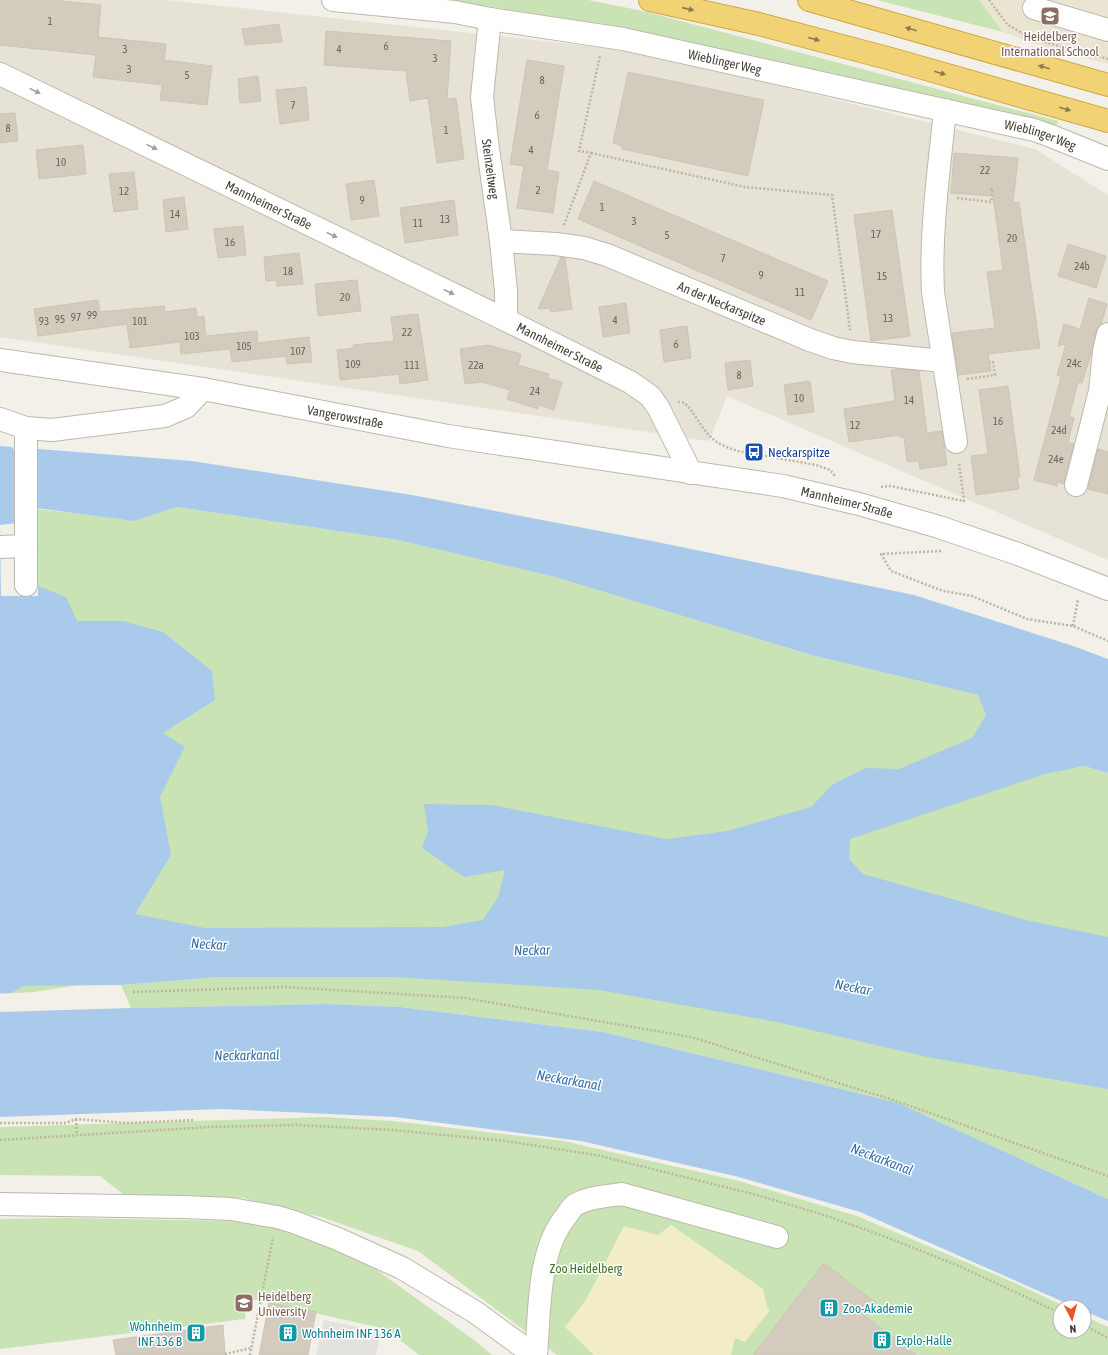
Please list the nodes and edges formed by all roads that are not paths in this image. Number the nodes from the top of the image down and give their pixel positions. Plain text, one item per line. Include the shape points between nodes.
1 (333, 0) edge
2 (650, 0) edge
3 (809, 0) edge
4 (1034, 8) dead end
5 (490, 19) junction
6 (1100, 28) edge
7 (0, 74) edge
8 (1108, 85) edge
9 (944, 110) junction
10 (1108, 121) edge
11 (1108, 159) edge
12 (501, 241) junction
13 (506, 320) junction
14 (1108, 334) edge
15 (0, 360) edge
16 (945, 371) junction
17 (203, 389) junction
18 (0, 419) edge
19 (26, 428) junction
20 (956, 442) road end
21 (691, 473) junction
22 (1076, 485) dead end
23 (26, 546) junction
24 (0, 547) edge
25 (26, 585) dead end
26 (1108, 589) edge
27 (0, 1204) edge
28 (777, 1237) dead end
29 (535, 1355) edge

1 - 5 street, Wieblinger Weg via 454,12
2 -> 10 highway via 759,24
8 -> 3 highway
4 - 6 street
5 - 9 street, Wieblinger Weg via 623,39
5 - 12 street, Steinzeitweg via 482,97
7 -> 13 street, Mannheimer Straße
9 - 11 street, Wieblinger Weg via 1034,130
9 - 16 street via 932,271
12 - 13 street, Steinzeitweg
12 - 16 street, An der Neckarspitze via 584,248 607,255 832,348
13 - 21 street, Mannheimer Straße via 630,382 650,396
14 - 22 street via 1100,391
15 - 17 street, Vangerowstraße
16 - 20 street
17 - 19 street via 186,407 165,416 52,430
17 - 21 street, Vangerowstraße via 448,436
18 - 19 street
19 - 23 street
21 - 26 street, Mannheimer Straße via 783,486 859,504 1018,554
23 - 24 street
23 - 25 street
27 - 29 street via 223,1208 277,1217 338,1239 402,1268 475,1312
28 - 29 street via 622,1194 596,1198 575,1205 558,1225 547,1256 541,1288

